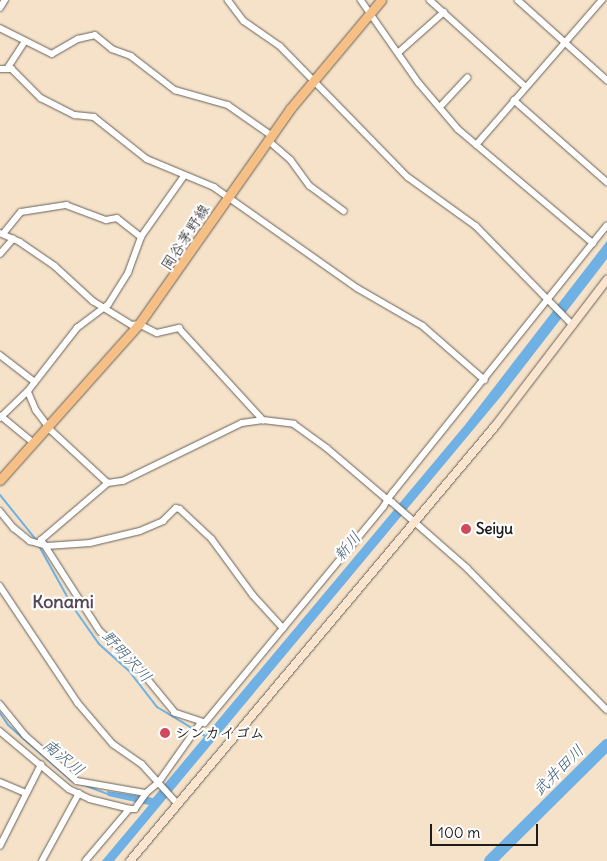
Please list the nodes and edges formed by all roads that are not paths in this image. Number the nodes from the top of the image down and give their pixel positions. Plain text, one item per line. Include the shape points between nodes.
1 (5, 0) edge
2 (228, 0) edge
3 (361, 0) edge
4 (381, 0) edge
5 (430, 0) edge
6 (518, 0) edge
7 (602, 0) edge
8 (0, 8) edge
9 (371, 12) junction
10 (444, 12) junction
11 (0, 28) edge
12 (25, 41) junction
13 (565, 42) junction
14 (400, 52) junction
15 (0, 69) edge
16 (7, 69) junction
17 (466, 78) dead end
18 (607, 80) edge
19 (313, 82) junction
20 (525, 86) junction
21 (514, 100) junction
22 (440, 107) junction
23 (269, 138) junction
24 (476, 145) junction
25 (184, 176) junction
26 (607, 182) edge
27 (228, 198) junction
28 (344, 211) dead end
29 (607, 226) edge
30 (1, 234) edge
31 (140, 236) junction
32 (13, 238) junction
33 (593, 243) junction
34 (0, 254) edge
35 (607, 280) edge
36 (550, 302) junction
37 (103, 307) junction
38 (570, 322) junction
39 (139, 324) junction
40 (0, 355) edge
41 (485, 380) junction
42 (35, 382) junction
43 (28, 391) junction
44 (1, 417) edge
45 (263, 420) junction
46 (49, 426) junction
47 (34, 443) junction
48 (0, 480) edge
49 (108, 483) junction
50 (390, 501) junction
51 (0, 510) edge
52 (412, 520) junction
53 (47, 546) junction
54 (0, 586) edge
55 (283, 628) junction
56 (0, 704) edge
57 (607, 710) edge
58 (200, 724) junction
59 (0, 731) edge
60 (41, 765) junction
61 (0, 782) edge
62 (158, 785) junction
63 (26, 793) junction
64 (79, 793) junction
65 (146, 793) junction
66 (175, 802) junction
67 (130, 809) junction
68 (0, 846) edge
69 (42, 861) edge
70 (86, 861) edge
71 (130, 861) edge

1 - 8 street
2 - 19 street via 244,21 280,46
3 - 9 street
4 - 9 main road, 岡谷茅野線
5 - 10 street
6 - 13 street
7 - 13 street
9 - 14 street
9 - 19 main road, 岡谷茅野線
10 - 14 street
10 - 20 street
11 - 12 street
12 - 16 street
12 - 23 street via 52,54 78,39 95,35 112,49 130,56 175,90 228,105
13 - 18 street
13 - 20 street
14 - 22 street via 419,84
15 - 16 street
16 - 25 street via 12,69 41,98 75,115 94,117 147,159
17 - 22 street
19 - 23 main road, 岡谷茅野線
19 - 36 street via 408,177 465,217
20 - 21 street
21 - 24 street
21 - 26 street
22 - 24 street
23 - 27 main road, 岡谷茅野線
23 - 28 street via 310,186
24 - 33 street
25 - 27 street via 214,187
25 - 31 street
27 - 39 main road, 岡谷茅野線
27 - 41 street via 357,288 423,326
29 - 33 street
30 - 31 street via 21,212 66,205 106,220 117,218
30 - 32 street
31 - 37 street via 128,273 108,305
32 - 34 street
32 - 37 street via 55,266
33 - 36 street
35 - 38 street
36 - 38 street
36 - 41 street
37 - 39 street via 132,325
37 - 42 street via 77,328
38 - 52 street
39 - 45 street via 157,333 179,328
39 - 46 main road, 岡谷茅野線
40 - 42 street
41 - 50 street
42 - 43 street
43 - 44 street
43 - 46 street via 36,410
44 - 47 street
45 - 49 street via 242,423 123,481
45 - 50 street via 285,421 305,429
46 - 47 main road, 岡谷茅野線
46 - 49 street
47 - 48 main road, 岡谷茅野線
49 - 53 street via 41,540
50 - 52 street
50 - 55 street
51 - 53 street via 30,541
52 - 57 street via 467,568
52 - 66 street
53 - 55 street via 90,543 140,530 163,521 176,508 180,509 212,540 253,595
53 - 58 street via 100,632 130,657 175,713
54 - 62 street via 78,703 113,744 142,764
55 - 58 street via 205,724
56 - 65 street via 25,735 77,781
58 - 62 street
59 - 60 street
60 - 63 street
60 - 64 street
61 - 63 street
62 - 65 street
62 - 66 street
63 - 68 street
64 - 67 street
64 - 69 street
65 - 67 street via 135,809
66 - 71 street
67 - 70 street

